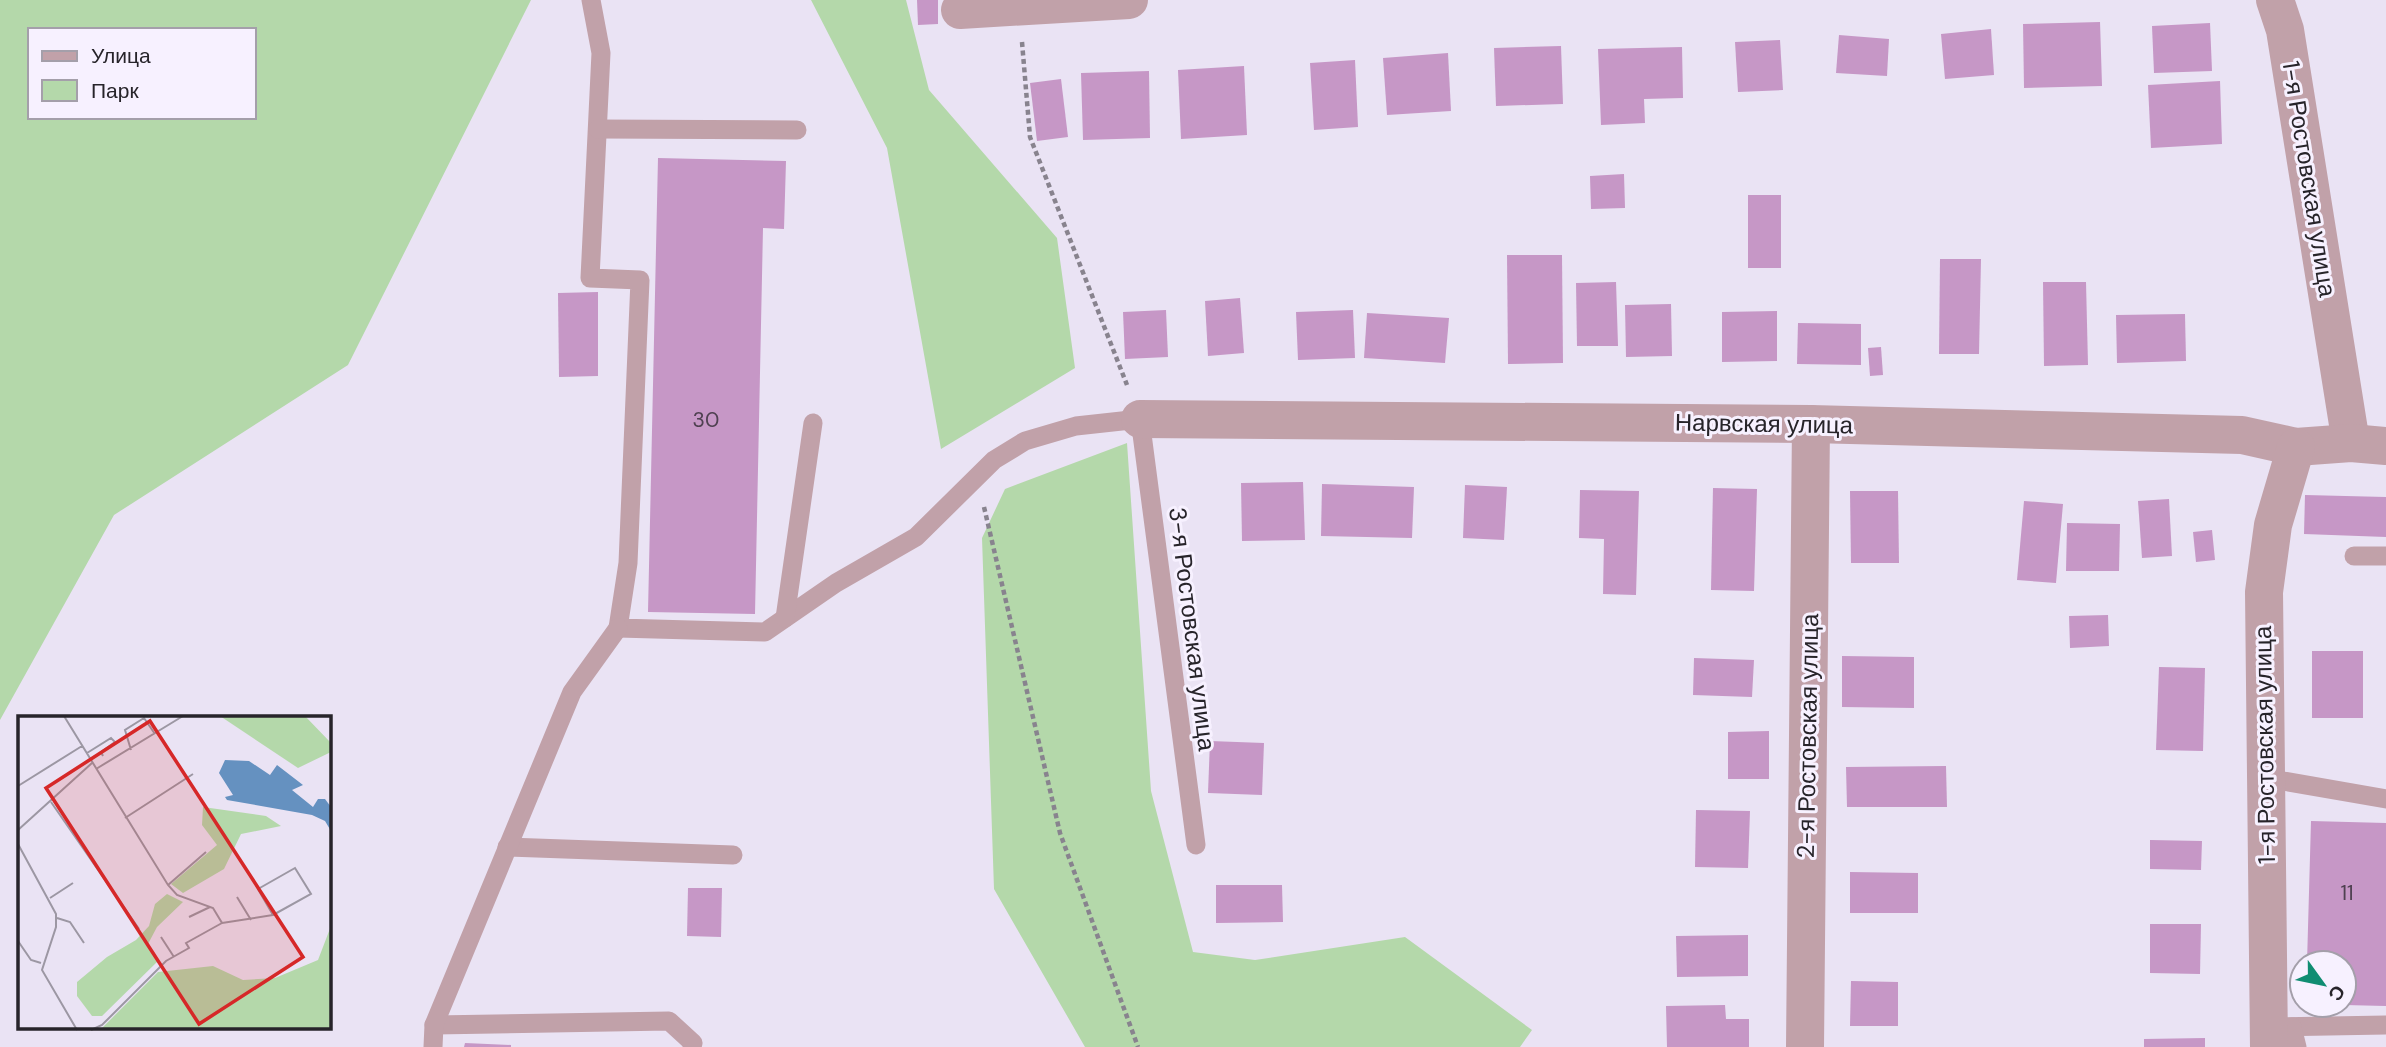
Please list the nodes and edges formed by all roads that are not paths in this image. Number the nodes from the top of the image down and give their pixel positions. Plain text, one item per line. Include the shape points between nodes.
1 (591, 0) edge
2 (1129, 0) edge
3 (2275, 0) edge
4 (960, 10) dead end
5 (597, 129) junction
6 (797, 130) dead end
7 (1140, 419) junction
8 (813, 423) dead end
9 (1811, 424) junction
10 (2369, 444) edge
11 (2296, 447) junction
12 (2354, 556) dead end
13 (2386, 556) edge
14 (785, 618) junction
15 (618, 628) junction
16 (2266, 778) junction
17 (2386, 799) edge
18 (1196, 845) dead end
19 (508, 847) junction
20 (733, 855) dead end
21 (2386, 1024) edge
22 (434, 1025) junction
23 (2282, 1037) edge
24 (433, 1047) edge
25 (692, 1047) edge
26 (1805, 1047) edge

1 - 5 lane via 601,52
2 - 4 street
3 - 10 street, 1-я Ростовская улица via 2285,30
5 - 6 lane
5 - 15 lane via 590,278 640,280 628,563
7 - 9 street, Нарвская улица
7 - 14 lane via 1076,426 1025,441 994,460 916,537
7 - 18 lane, 3-я Ростовская улица
8 - 14 lane
9 - 11 street, Нарвская улица via 2242,435
9 - 26 street, 2-я Ростовская улица
10 - 11 street, Нарвская улица
11 - 16 street, 1-я Ростовская улица via 2273,525 2264,592
12 - 13 lane
14 - 15 lane via 765,632
15 - 19 lane via 572,692
16 - 17 lane
16 - 23 street, 1-я Ростовская улица
19 - 20 lane
19 - 22 lane
21 - 23 lane
22 - 24 lane
22 - 25 lane via 669,1021

